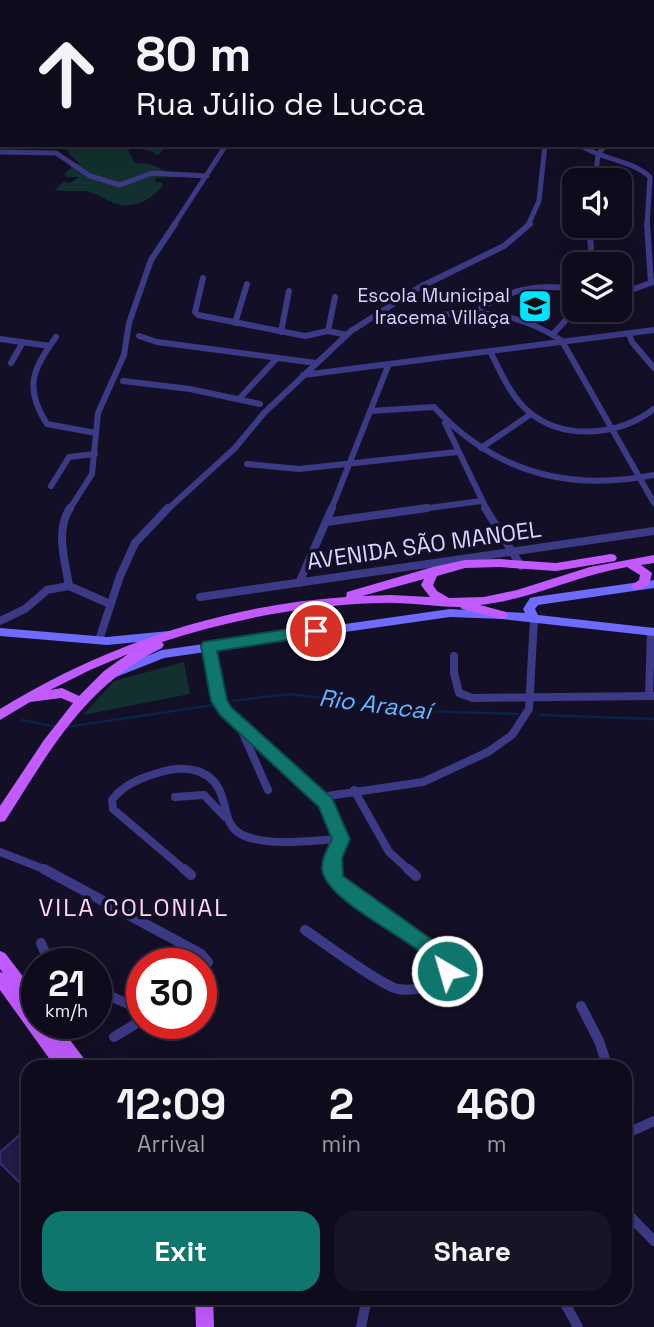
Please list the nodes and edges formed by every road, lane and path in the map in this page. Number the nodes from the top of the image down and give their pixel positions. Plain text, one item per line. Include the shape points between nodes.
1 (225, 147) edge
2 (545, 147) edge
3 (584, 147) edge
4 (603, 147) edge
5 (0, 152) edge
6 (598, 155) junction
7 (596, 168) edge
8 (206, 176) junction
9 (590, 238) edge
10 (591, 248) dead end
11 (203, 278) dead end
12 (652, 282) edge
13 (247, 284) dead end
14 (562, 288) edge
15 (632, 290) edge
16 (289, 291) dead end
17 (335, 297) dead end
18 (477, 311) junction
19 (401, 320) dead end
20 (564, 322) edge
21 (235, 323) junction
22 (654, 330) edge
23 (328, 331) junction
24 (281, 332) junction
25 (553, 334) junction
26 (629, 334) junction
27 (347, 335) junction
28 (139, 336) dead end
29 (57, 337) dead end
30 (0, 340) edge
31 (562, 341) junction
32 (23, 342) junction
33 (50, 346) junction
34 (491, 353) junction
35 (277, 358) junction
36 (11, 363) dead end
37 (316, 363) junction
38 (388, 366) junction
39 (654, 368) edge
40 (303, 375) junction
41 (123, 381) dead end
42 (240, 398) junction
43 (261, 404) dead end
44 (654, 409) edge
45 (370, 411) junction
46 (531, 414) junction
47 (444, 421) junction
48 (96, 429) junction
49 (614, 429) junction
50 (481, 448) junction
51 (457, 452) junction
52 (95, 454) junction
53 (352, 463) junction
54 (247, 464) dead end
55 (654, 475) edge
56 (640, 479) junction
57 (51, 486) dead end
58 (481, 501) junction
59 (654, 503) edge
60 (326, 522) junction
61 (654, 531) edge
62 (511, 552) junction
63 (654, 552) edge
64 (501, 553) junction
65 (627, 559) junction
66 (654, 559) edge
67 (487, 563) junction
68 (521, 566) junction
69 (433, 571) junction
70 (299, 583) junction
71 (654, 584) edge
72 (69, 586) junction
73 (637, 586) junction
74 (200, 597) dead end
75 (110, 604) junction
76 (455, 604) junction
77 (310, 605) junction
78 (502, 615) junction
79 (534, 619) junction
80 (0, 621) edge
81 (203, 627) junction
82 (0, 632) edge
83 (652, 632) edge
84 (169, 635) junction
85 (103, 641) junction
86 (209, 646) junction
87 (114, 653) junction
88 (454, 656) dead end
89 (104, 679) junction
90 (528, 696) junction
91 (652, 696) edge
92 (22, 700) junction
93 (78, 707) junction
94 (0, 715) edge
95 (238, 723) junction
96 (268, 790) dead end
97 (354, 790) junction
98 (175, 797) dead end
99 (321, 797) junction
100 (0, 817) edge
101 (225, 817) junction
102 (341, 839) junction
103 (0, 852) edge
104 (191, 875) dead end
105 (416, 876) dead end
106 (305, 930) dead end
107 (41, 943) dead end
108 (43, 948) edge
109 (187, 948) edge
110 (0, 957) edge
111 (0, 978) edge
112 (21, 985) edge
113 (581, 1006) dead end
114 (126, 1030) edge
115 (114, 1037) dead end
116 (61, 1039) edge
117 (59, 1060) edge
118 (77, 1060) edge
119 (605, 1060) edge
120 (654, 1121) edge
121 (632, 1131) edge
122 (632, 1218) edge
123 (654, 1241) edge
124 (204, 1305) edge
125 (366, 1305) edge
126 (566, 1305) edge
127 (205, 1327) edge
128 (361, 1327) edge
129 (578, 1327) edge

1 - 8 street
2 - 27 street via 539,201 530,224 518,236 397,300
3 - 6 street
4 - 6 street
5 - 8 street via 56,153 73,168 120,186 154,173
6 - 7 street
6 - 12 street via 642,169 650,177 647,231
8 - 48 street via 150,260 129,323 124,355 103,398
9 - 10 street
11 - 21 street via 196,314
12 - 15 street
13 - 21 street
14 - 18 street via 510,290
16 - 24 street
17 - 23 street
18 - 19 street
18 - 25 street via 520,318
20 - 25 street
21 - 24 street
22 - 26 street
23 - 24 street via 305,336
23 - 27 street
25 - 31 street
26 - 31 street
26 - 39 street
27 - 37 street
28 - 35 street
29 - 33 street
30 - 32 street
31 - 34 street
31 - 49 street
32 - 33 street
32 - 36 street
33 - 48 street via 32,378 31,389 47,425
34 - 38 street
34 - 46 street via 513,394
35 - 37 street
35 - 42 street
37 - 40 street
38 - 40 street
38 - 45 street
40 - 75 street via 235,448 148,528 129,555
41 - 42 street
42 - 43 street
44 - 49 street via 645,418
45 - 47 street via 434,407
45 - 53 street
46 - 49 street via 564,427
46 - 50 street
47 - 50 street
47 - 51 street
48 - 52 street
49 - 56 street
50 - 56 street via 530,471 564,478
51 - 53 street
51 - 58 street
52 - 57 street via 69,457
52 - 72 street via 92,474 64,517 62,539
53 - 54 street via 299,469
53 - 60 street
55 - 56 street
56 - 59 street
58 - 60 street
58 - 62 street
60 - 70 street
61 - 62 street, AVENIDA SÃO MANOEL
62 - 64 street, AVENIDA SÃO MANOEL
62 - 68 street
63 - 65 main road
64 - 67 street
64 - 70 street, AVENIDA SÃO MANOEL
65 - 66 main road
65 - 68 main road
65 - 73 main road via 646,573 645,582
65 - 76 main road via 507,598
67 - 68 main road
67 - 69 main road
69 - 76 main road via 427,580 429,590
69 - 77 main road
70 - 74 street, AVENIDA SÃO MANOEL
71 - 73 main road
72 - 75 street
72 - 80 street via 47,590
73 - 79 main road via 539,600 529,606
75 - 85 street
76 - 77 main road via 378,599
76 - 78 main road
77 - 81 main road
78 - 79 main road
78 - 86 main road via 423,615
79 - 83 main road
79 - 90 street
81 - 84 main road
81 - 89 main road via 138,654
82 - 85 main road
83 - 91 street
84 - 85 main road
84 - 87 main road
85 - 87 main road
86 - 89 main road via 162,654
86 - 95 street via 219,701
87 - 89 main road via 114,668
87 - 92 main road
88 - 90 street via 459,693 473,698
89 - 93 main road
90 - 91 street
90 - 97 street via 526,716 512,735 488,752 423,782
92 - 93 main road via 62,693
92 - 94 main road
93 - 100 main road
95 - 96 street
95 - 99 street
97 - 99 street
97 - 105 street via 389,852
98 - 101 street via 204,795
99 - 102 street
101 - 102 street via 236,831 255,838
101 - 104 street via 218,785 193,768 166,769 114,796 113,808
102 - 106 street via 331,869 335,880 412,934 435,953 447,971 443,978 417,989 394,988
103 - 109 street via 63,878
107 - 108 street
110 - 112 main road
111 - 117 main road
113 - 119 street
114 - 115 street
116 - 118 main road
120 - 121 street
122 - 123 street
124 - 127 main road
125 - 128 street
126 - 129 street

